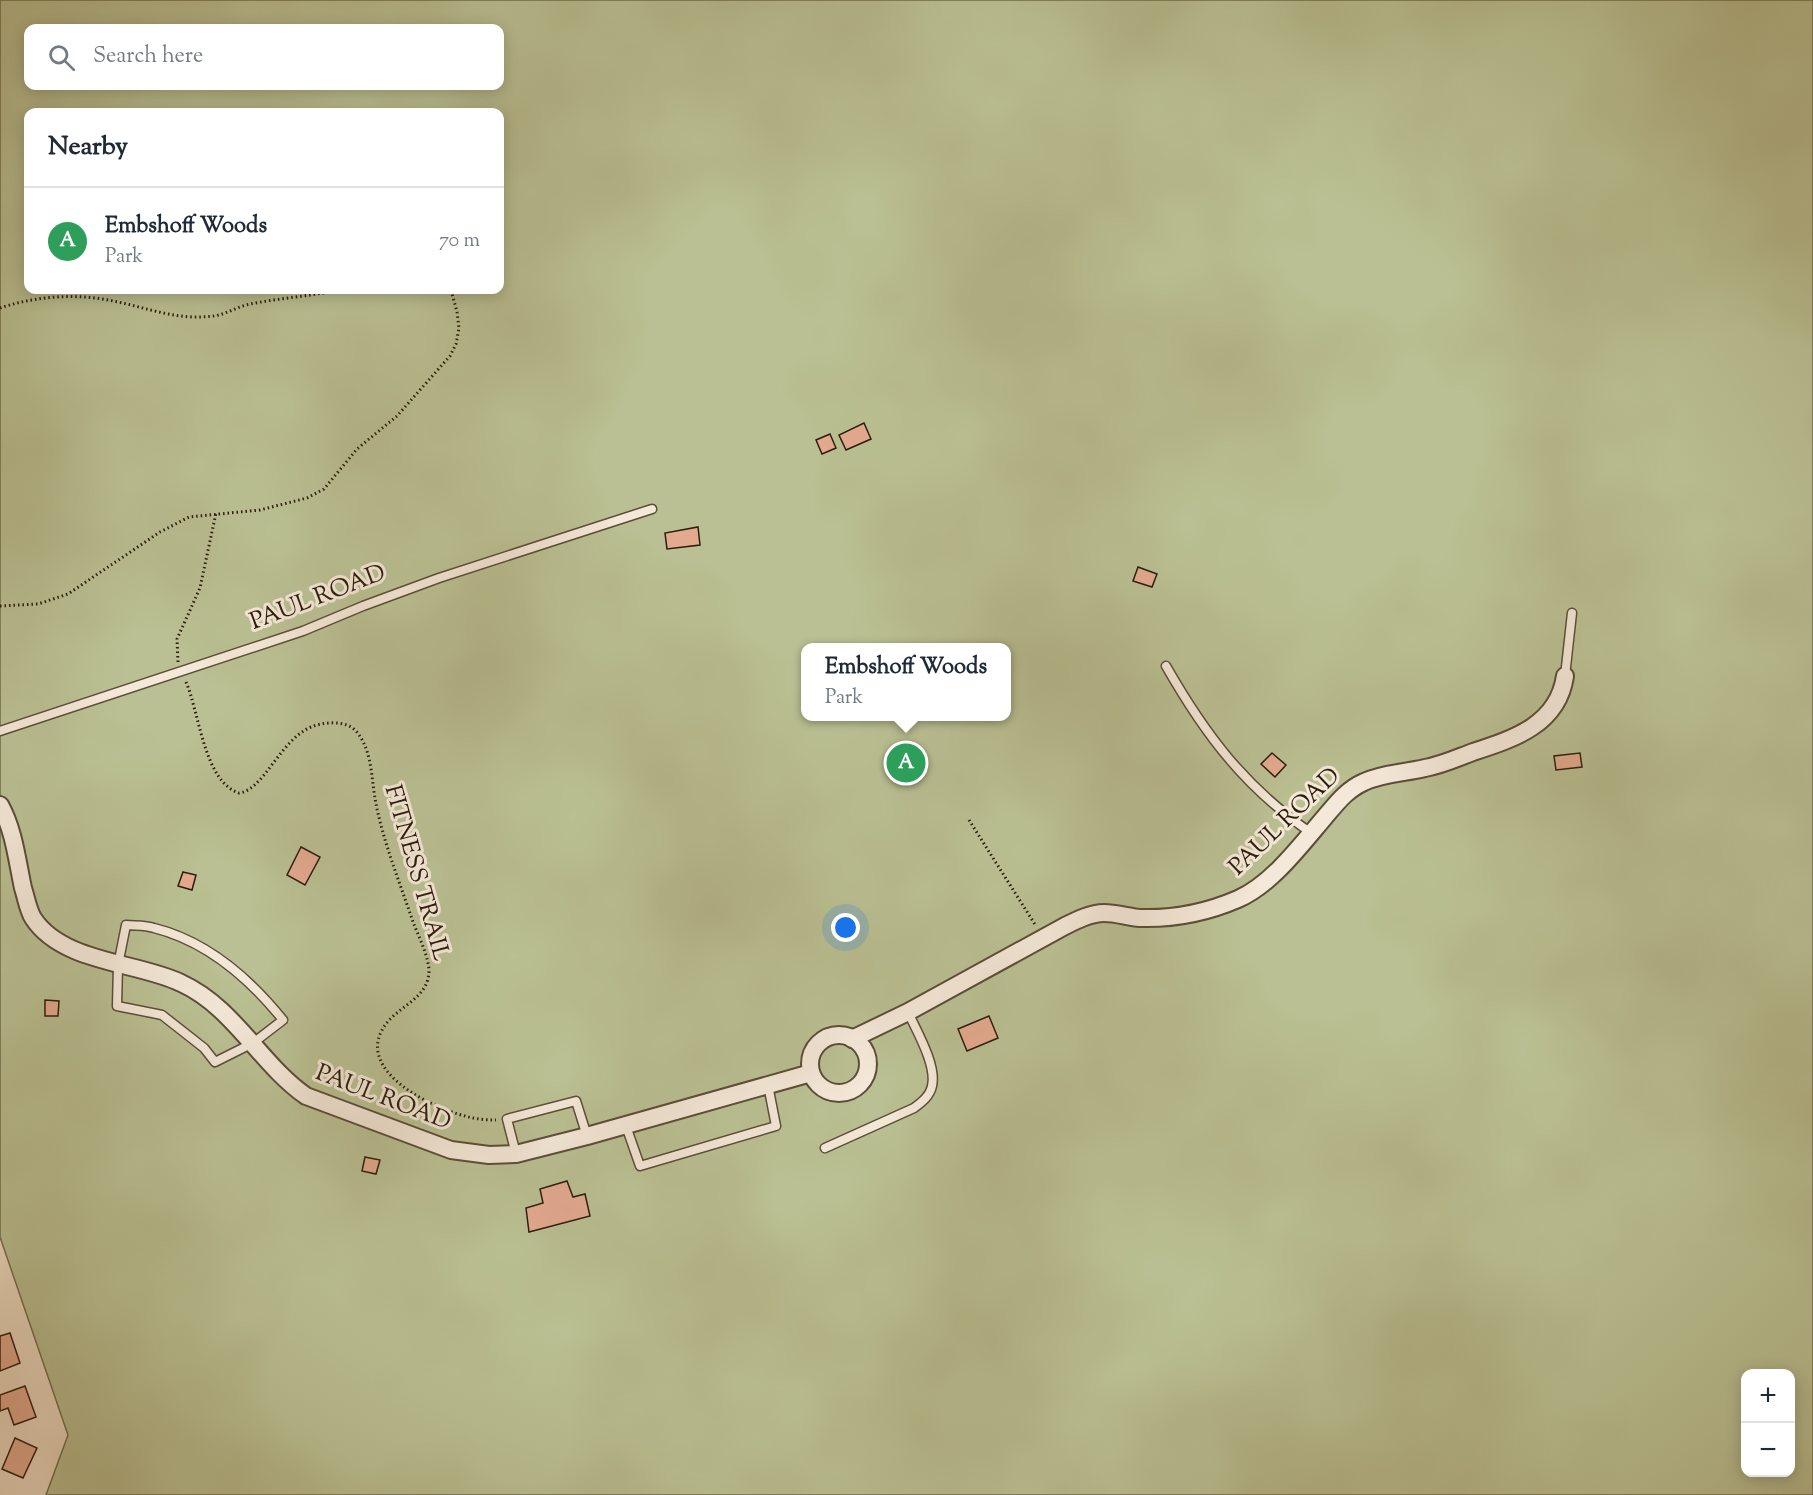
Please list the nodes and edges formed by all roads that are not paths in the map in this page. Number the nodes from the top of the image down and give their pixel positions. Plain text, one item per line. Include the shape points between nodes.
1 (652, 509) dead end
2 (1572, 614) dead end
3 (1167, 666) dead end
4 (1565, 676) joint
5 (0, 731) edge
6 (0, 805) edge
7 (1311, 833) junction
8 (118, 965) junction
9 (908, 1012) junction
10 (852, 1039) junction
11 (253, 1042) junction
12 (811, 1073) junction
13 (768, 1085) junction
14 (626, 1126) junction
15 (587, 1136) junction
16 (825, 1148) dead end
17 (516, 1154) junction

1 - 5 lane, PAUL ROAD via 439,578 303,631
2 - 4 lane
3 - 7 lane via 1206,732 1233,765 1275,806
4 - 7 street, PAUL ROAD via 1564,687 1551,708 1518,737 1430,767 1361,783 1347,791
6 - 8 street, PAUL ROAD via 11,829 33,918 59,941 85,955
7 - 9 street, PAUL ROAD via 1266,881 1240,898 1174,917 1103,913 1086,917
8 - 11 street, PAUL ROAD via 183,983 213,1003
8 - 11 lane via 117,1006 162,1015 204,1048 215,1062
8 - 11 lane via 126,925 153,927 190,942 244,979 283,1020
9 - 10 street, PAUL ROAD
9 - 16 lane via 932,1071 932,1086 925,1100
10 - 12 street, PAUL ROAD via 839,1035 820,1042 810,1059
10 - 12 street via 860,1044 868,1061 864,1079 857,1087 840,1094 831,1092 815,1082
11 - 17 street, PAUL ROAD via 290,1085 306,1096 451,1150
12 - 13 street, PAUL ROAD
13 - 14 street, PAUL ROAD
13 - 14 lane via 776,1126 640,1166
14 - 15 street, PAUL ROAD
15 - 17 street, PAUL ROAD
15 - 17 lane via 576,1101 507,1119

